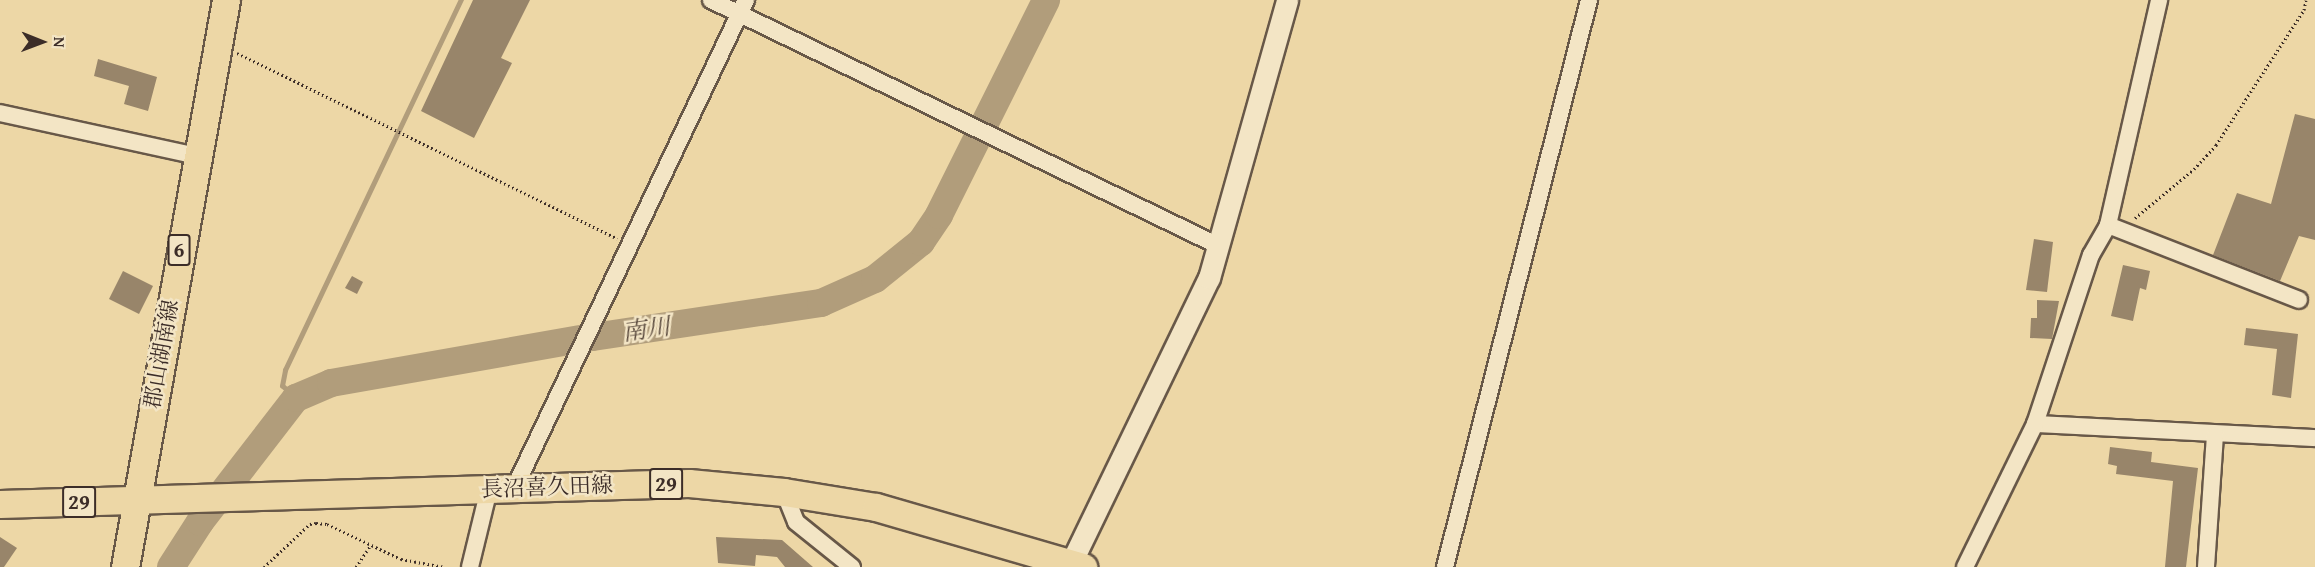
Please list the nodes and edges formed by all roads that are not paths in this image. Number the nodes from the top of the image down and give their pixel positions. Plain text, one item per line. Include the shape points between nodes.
1 (226, 0) edge
2 (711, 0) edge
3 (1287, 0) edge
4 (1589, 0) edge
5 (2159, 0) edge
6 (742, 7) edge
7 (0, 113) edge
8 (197, 156) junction
9 (2114, 228) junction
10 (1220, 246) junction
11 (2299, 300) dead end
12 (2036, 424) junction
13 (2215, 435) junction
14 (2315, 438) edge
15 (501, 489) junction
16 (784, 492) junction
17 (147, 500) junction
18 (0, 504) edge
19 (1074, 566) edge
20 (125, 567) edge
21 (470, 567) edge
22 (852, 567) edge
23 (1445, 567) edge
24 (1965, 567) edge
25 (2206, 567) edge

1 - 8 main road, 郡山湖南線 / 6
2 - 6 street
3 - 10 street
4 - 23 street
5 - 9 street
6 - 10 street via 991,136
6 - 15 street via 574,355
7 - 8 street
8 - 17 main road, 郡山湖南線 / 6
9 - 11 street
9 - 12 street via 2091,255
10 - 19 street via 1199,302
12 - 13 street
12 - 24 street
13 - 14 street
13 - 25 street
15 - 16 main road, 長沼喜久田線 / 29 via 689,483
15 - 17 main road, 長沼喜久田線 / 29
15 - 21 street
16 - 19 main road, 長沼喜久田線 / 29 via 876,507
16 - 22 street via 796,522
17 - 18 main road, 長沼喜久田線 / 29
17 - 20 main road, 郡山湖南線 / 6

